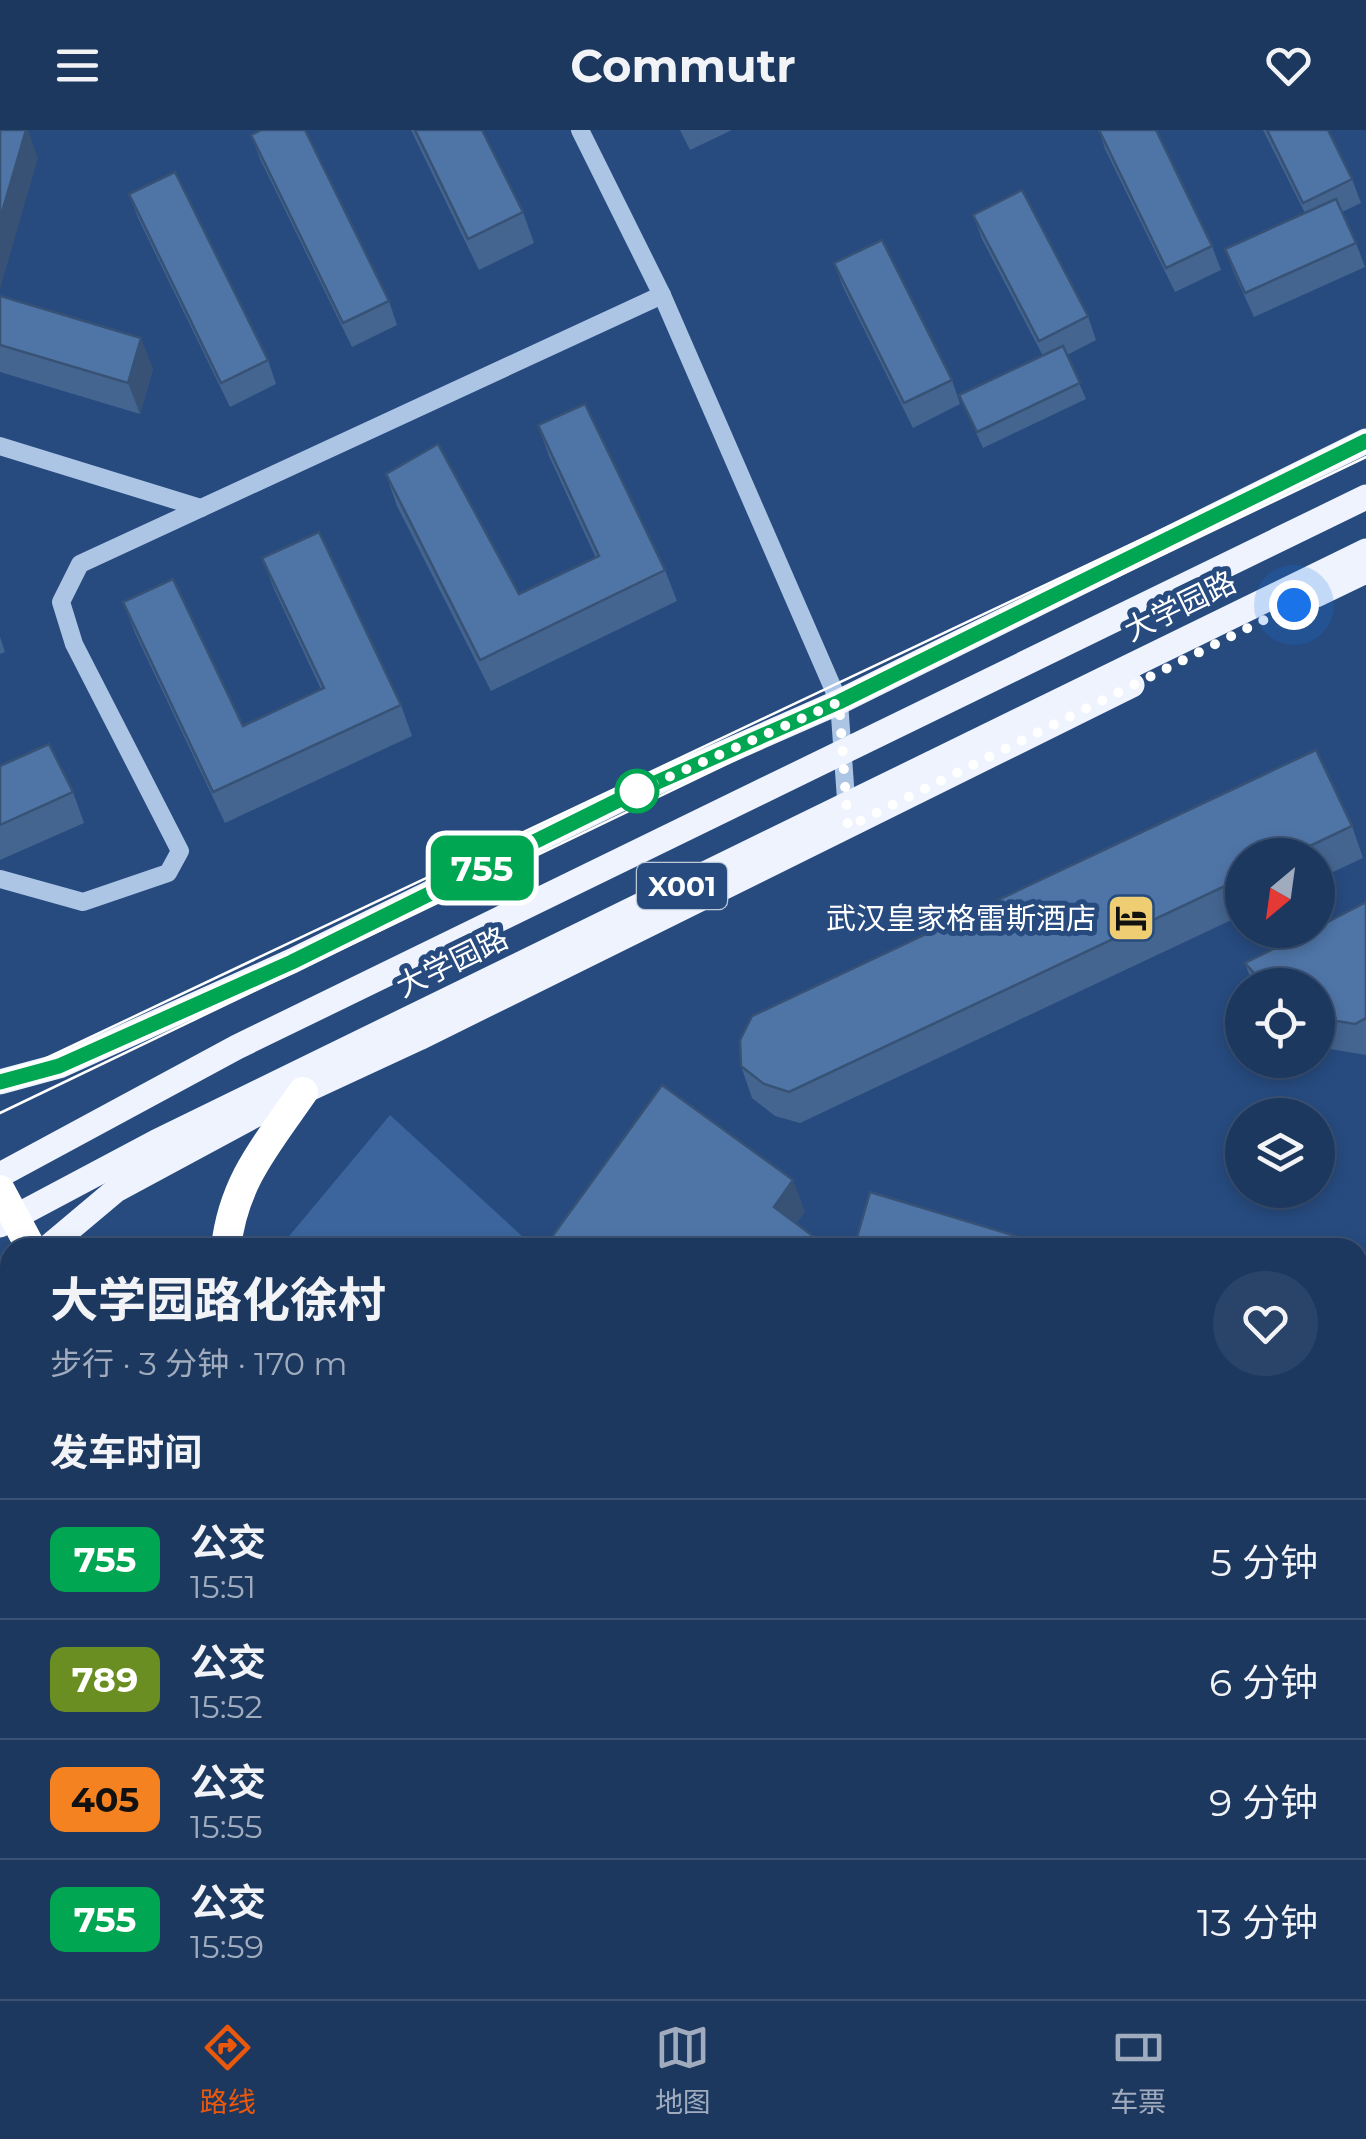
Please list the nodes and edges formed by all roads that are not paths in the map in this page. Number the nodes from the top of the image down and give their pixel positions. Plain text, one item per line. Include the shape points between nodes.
1 (580, 130) edge
2 (662, 295) junction
3 (1366, 441) edge
4 (0, 446) edge
5 (1366, 496) edge
6 (201, 508) junction
7 (1366, 551) edge
8 (1366, 571) edge
9 (839, 702) junction
10 (848, 827) junction
11 (0, 878) edge
12 (0, 1082) edge
13 (303, 1092) junction
14 (0, 1175) edge
15 (0, 1190) edge
16 (0, 1225) edge
17 (25, 1238) edge
18 (59, 1238) edge
19 (227, 1238) edge

1 - 2 street
2 - 6 street
2 - 9 street
3 - 9 main road
4 - 6 street
5 - 14 main road via 237,1047
6 - 11 street via 80,564 61,602 74,644 180,851 168,873 84,902
7 - 16 main road, 大学园路 / X001 via 156,1142
8 - 10 main road, 大学园路 / X001
9 - 10 street
9 - 12 main road via 637,791 292,962 59,1066
10 - 13 main road, 大学园路 / X001
13 - 18 main road, 大学园路 / X001 via 116,1190
13 - 19 highway via 244,1178
15 - 17 highway

